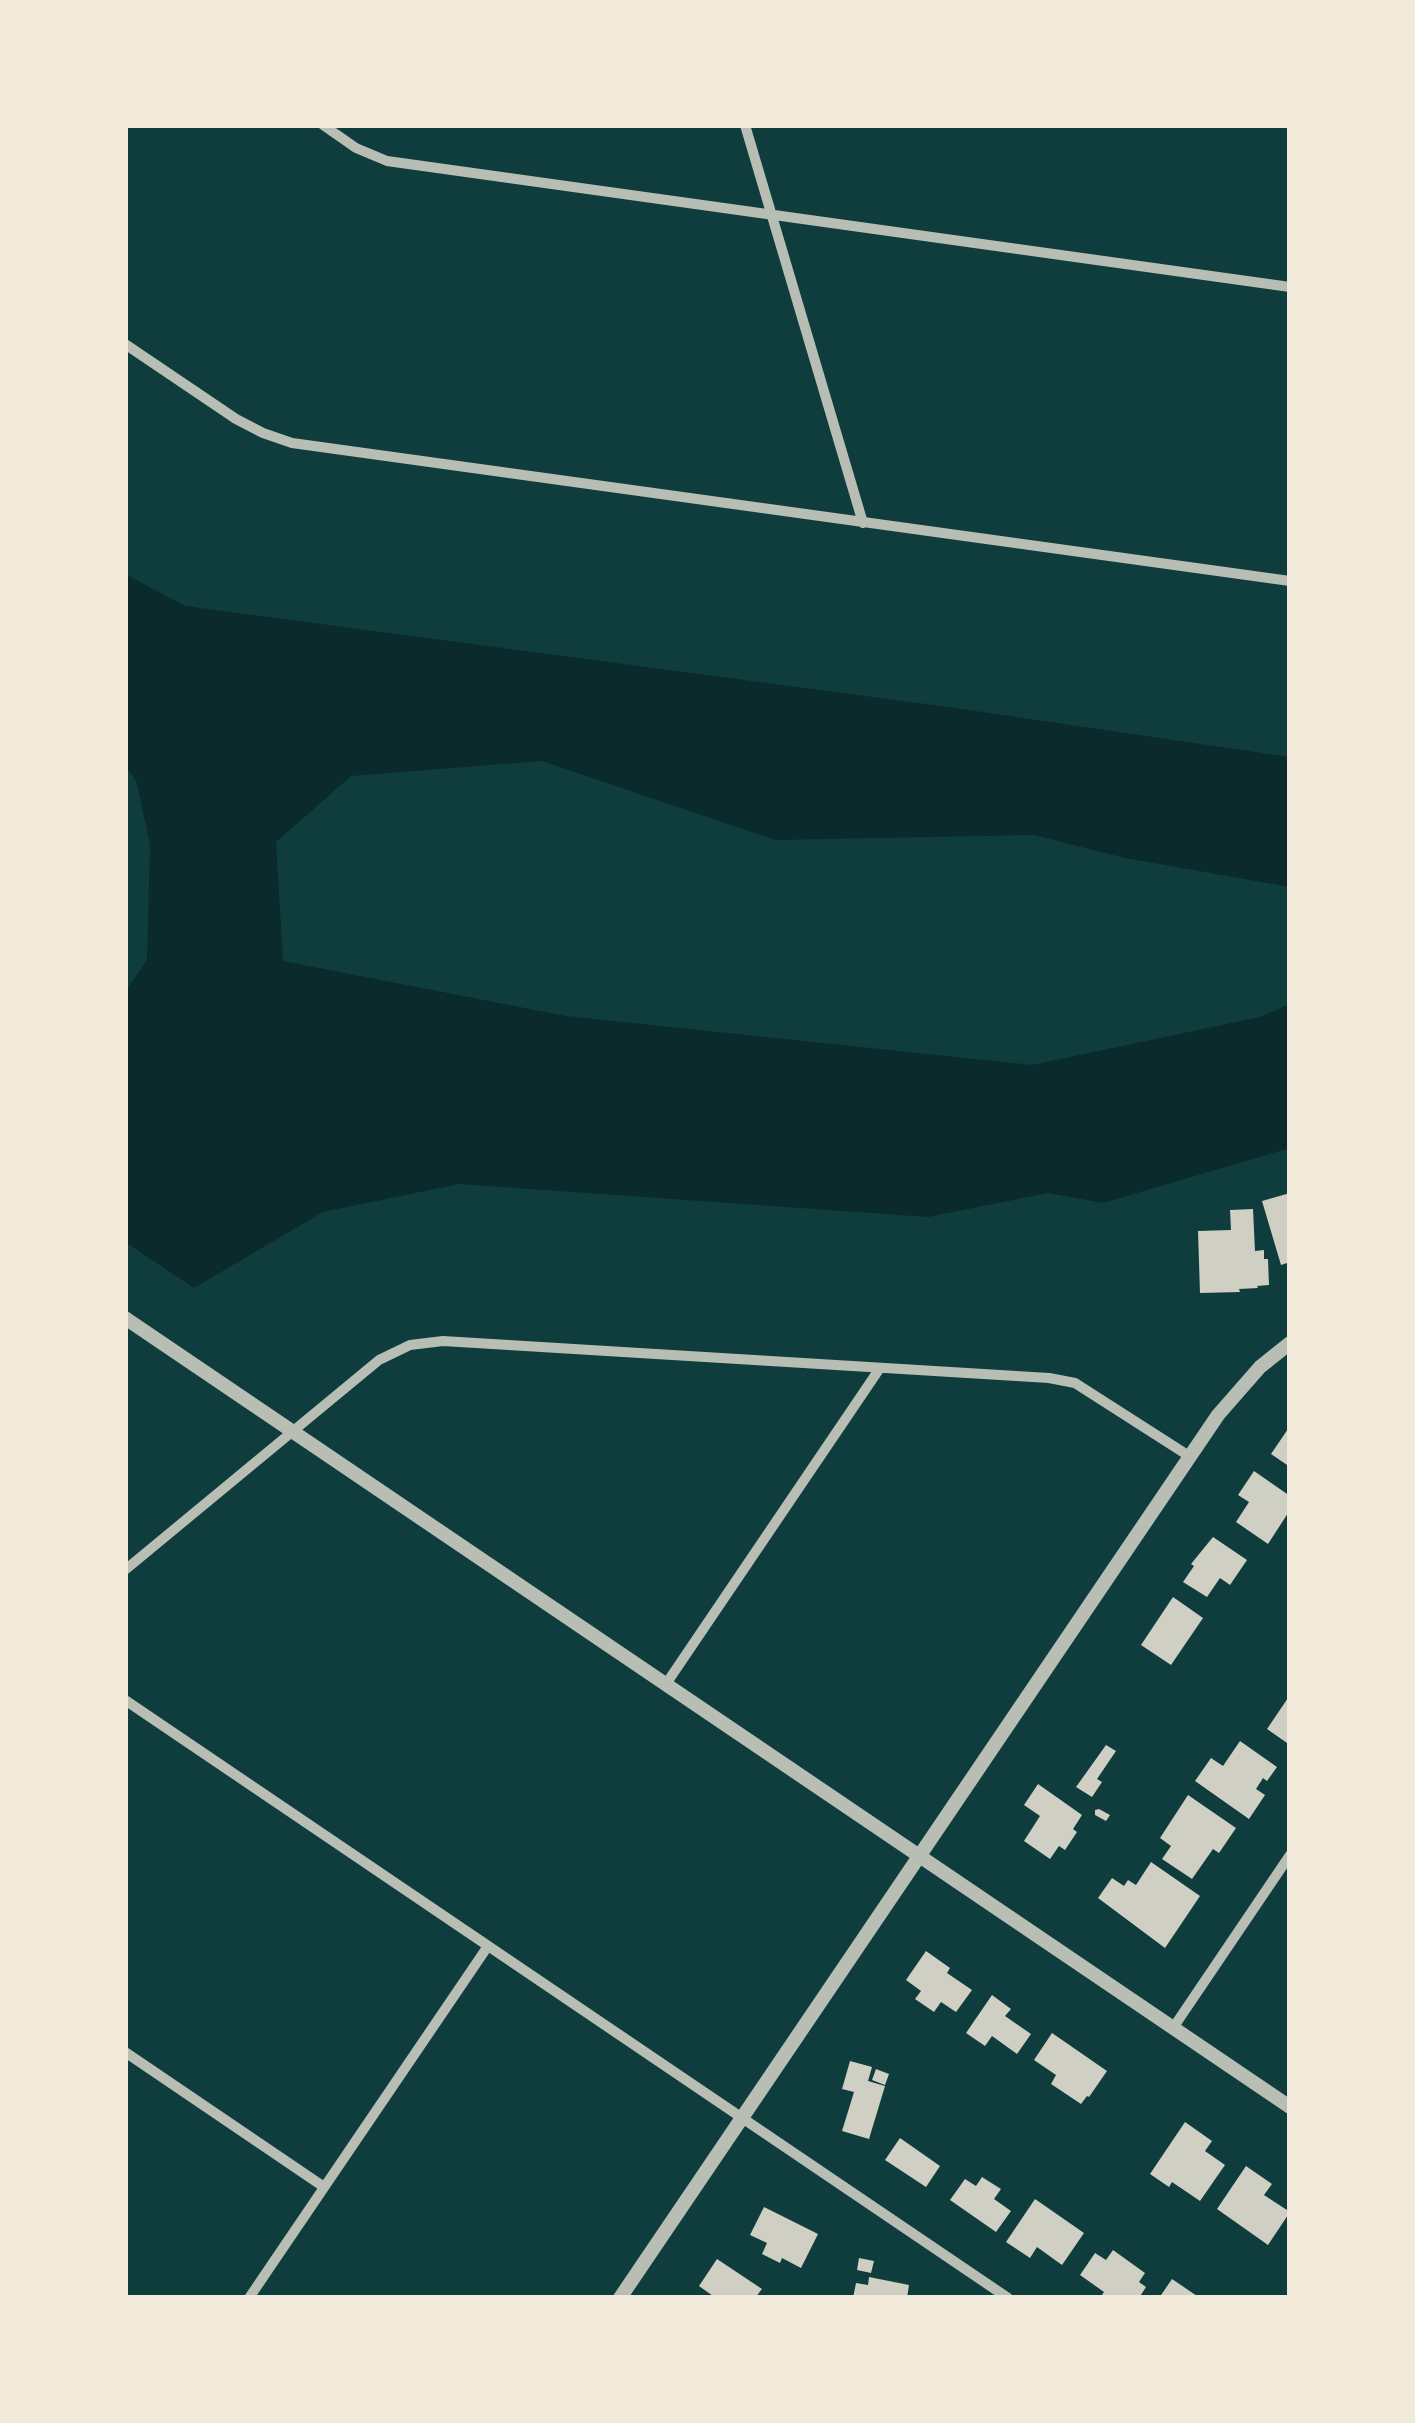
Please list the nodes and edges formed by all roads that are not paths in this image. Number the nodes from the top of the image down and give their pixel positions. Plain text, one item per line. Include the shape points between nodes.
1 (323, 125) edge
2 (745, 125) edge
3 (772, 215) junction
4 (1290, 287) edge
5 (125, 344) edge
6 (863, 522) junction
7 (1290, 581) edge
8 (125, 1318) edge
9 (1290, 1343) edge
10 (880, 1368) junction
11 (293, 1432) junction
12 (1189, 1456) junction
13 (125, 1570) edge
14 (666, 1684) junction
15 (125, 1700) edge
16 (1290, 1855) edge
17 (920, 1856) junction
18 (488, 1946) junction
19 (1174, 2028) junction
20 (125, 2052) edge
21 (1290, 2107) edge
22 (742, 2118) junction
23 (324, 2187) junction
24 (993, 2294) edge
25 (249, 2298) edge
26 (620, 2298) edge
27 (1008, 2298) edge

1 - 3 street via 387,161
2 - 3 street
3 - 4 street
3 - 6 street
5 - 6 street via 236,419 292,442
6 - 7 street
8 - 11 street
9 - 12 street via 1237,1390
10 - 11 street via 443,1341 410,1345 379,1360
10 - 12 street via 1075,1383
10 - 14 street
11 - 13 street
11 - 14 street
12 - 17 street
14 - 17 street
15 - 18 street
16 - 19 street
17 - 19 street
17 - 22 street
18 - 22 street
18 - 23 street
19 - 21 street
20 - 23 street
22 - 24 street
22 - 26 street
23 - 25 street
24 - 27 street

